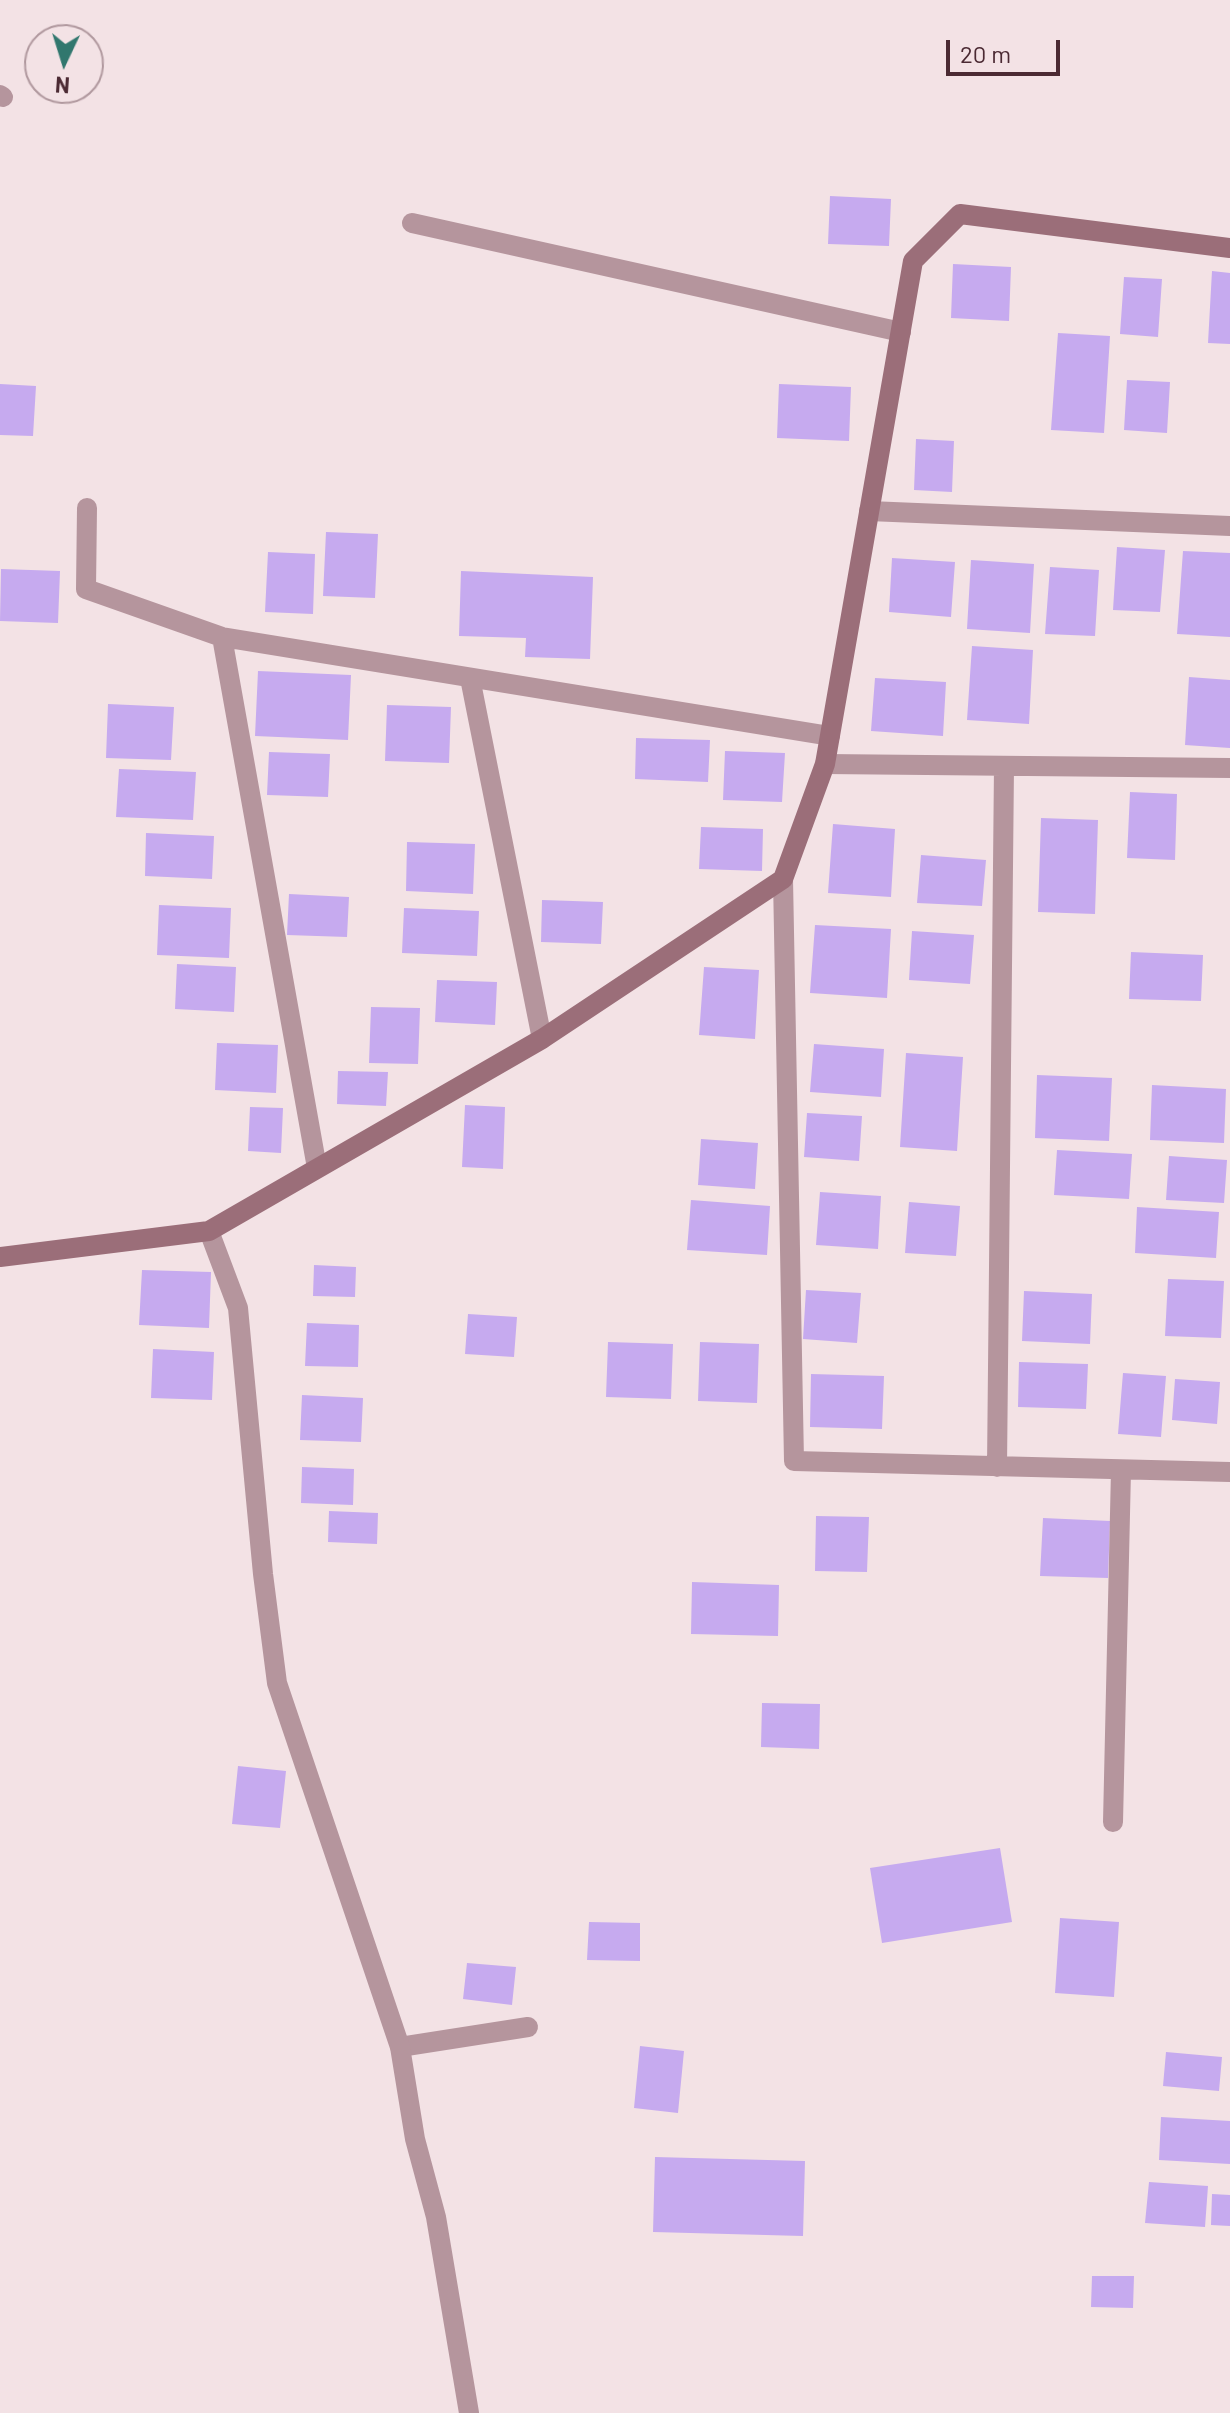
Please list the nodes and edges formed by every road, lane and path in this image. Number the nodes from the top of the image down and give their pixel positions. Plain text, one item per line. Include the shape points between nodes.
1 (412, 223) dead end
2 (1230, 248) edge
3 (901, 332) junction
4 (87, 508) dead end
5 (869, 511) junction
6 (1230, 526) edge
7 (222, 637) junction
8 (470, 678) junction
9 (830, 736) junction
10 (825, 764) junction
11 (1004, 766) junction
12 (1230, 768) edge
13 (783, 879) junction
14 (542, 1039) junction
15 (317, 1168) junction
16 (209, 1231) junction
17 (0, 1257) edge
18 (997, 1467) junction
19 (1121, 1470) junction
20 (1230, 1472) edge
21 (1113, 1822) dead end
22 (528, 2027) dead end
23 (400, 2047) junction
24 (469, 2413) edge

1 - 3 street
2 - 3 street via 960,214 913,261
3 - 5 street
4 - 7 street via 86,589
5 - 6 street
5 - 9 street
7 - 8 street
7 - 15 street
8 - 9 street
8 - 14 street
9 - 10 street
10 - 11 street
10 - 13 street
11 - 12 street
11 - 18 street
13 - 14 street
13 - 18 street via 794,1461
14 - 15 street
15 - 16 street
16 - 17 street
16 - 23 street via 238,1308 277,1683
18 - 19 street
19 - 20 street
19 - 21 street
22 - 23 street
23 - 24 street

